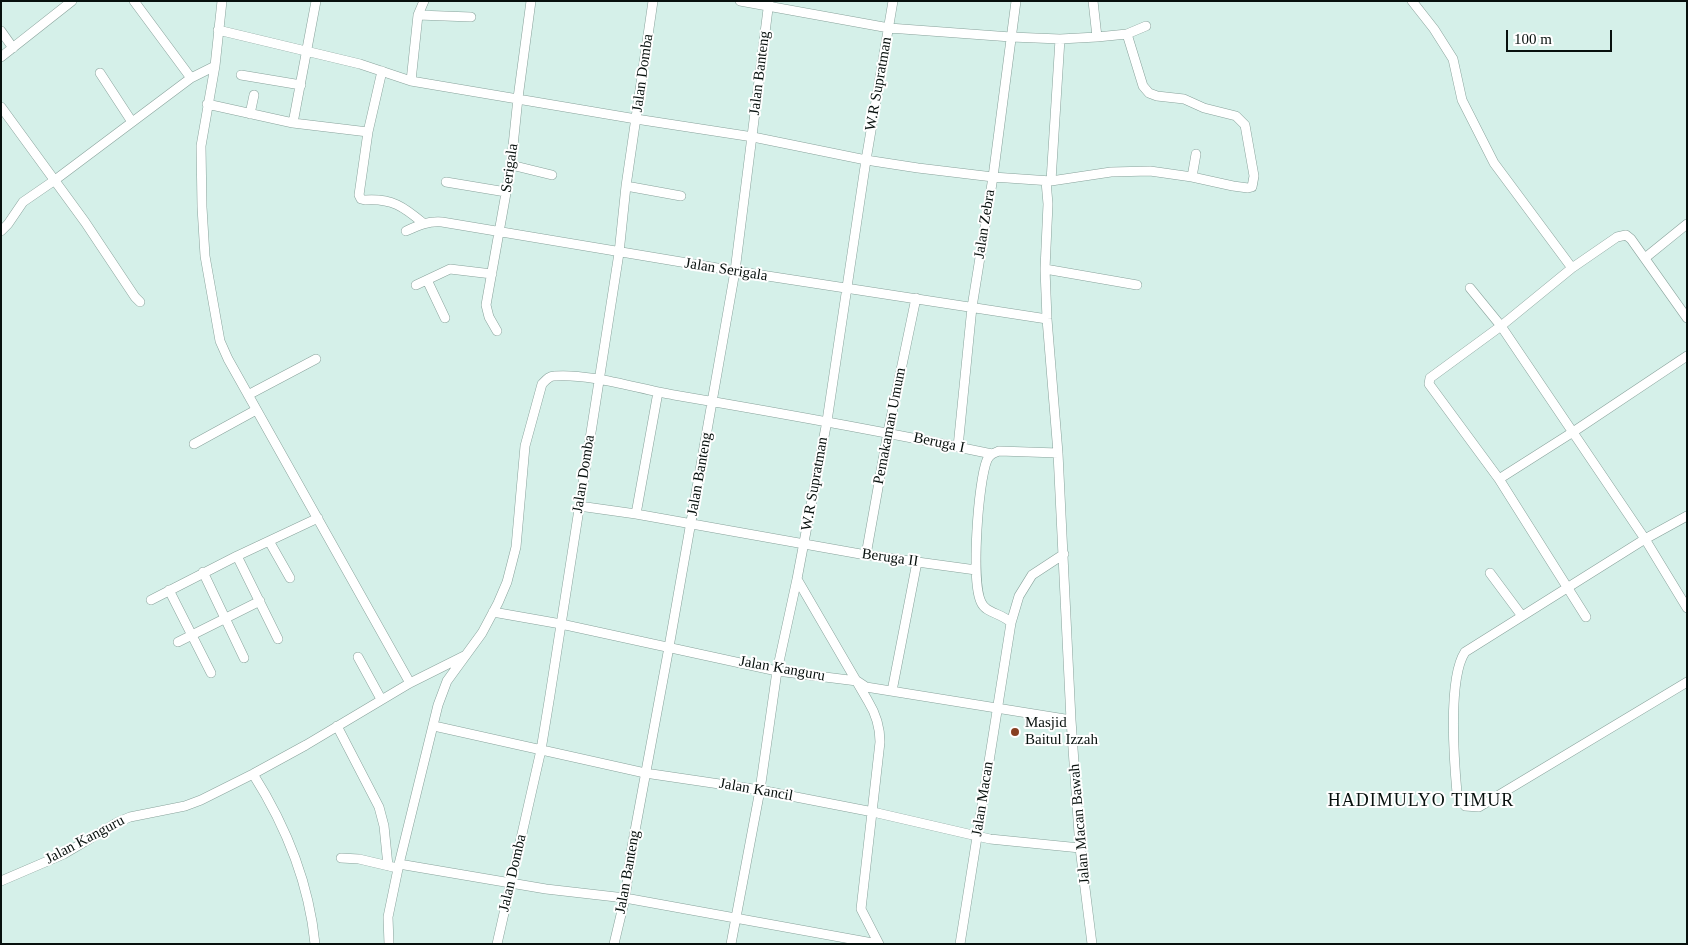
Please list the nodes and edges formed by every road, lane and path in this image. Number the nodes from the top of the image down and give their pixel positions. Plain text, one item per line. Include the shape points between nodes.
1 (72, 1) edge
2 (134, 1) edge
3 (222, 1) edge
4 (316, 1) edge
5 (424, 1) edge
6 (531, 1) edge
7 (654, 1) edge
8 (740, 1) edge
9 (893, 1) edge
10 (1016, 1) edge
11 (1093, 1) edge
12 (1412, 1) edge
13 (768, 4) edge
14 (418, 15) junction
15 (471, 17) dead end
16 (1146, 26) dead end
17 (889, 28) junction
18 (218, 30) junction
19 (1, 31) edge
20 (1127, 34) junction
21 (1097, 37) junction
22 (1011, 38) junction
23 (1060, 39) junction
24 (12, 48) junction
25 (307, 52) junction
26 (1, 57) edge
27 (214, 66) junction
28 (382, 71) junction
29 (100, 73) dead end
30 (241, 75) dead end
31 (191, 78) junction
32 (411, 80) junction
33 (300, 85) junction
34 (254, 95) dead end
35 (518, 98) junction
36 (207, 104) junction
37 (1, 107) edge
38 (250, 114) junction
39 (636, 119) junction
40 (132, 122) junction
41 (292, 123) junction
42 (368, 132) junction
43 (753, 137) junction
44 (1196, 154) dead end
45 (866, 160) junction
46 (511, 165) junction
47 (552, 175) dead end
48 (993, 177) junction
49 (1192, 177) junction
50 (55, 180) junction
51 (1049, 181) junction
52 (446, 182) dead end
53 (626, 186) junction
54 (506, 192) junction
55 (681, 196) dead end
56 (423, 223) junction
57 (1687, 224) edge
58 (499, 230) junction
59 (1, 231) edge
60 (406, 231) dead end
61 (619, 253) junction
62 (1645, 258) junction
63 (1572, 268) junction
64 (1045, 269) junction
65 (735, 271) junction
66 (492, 274) junction
67 (428, 280) junction
68 (416, 285) dead end
69 (1137, 285) dead end
70 (1470, 288) dead end
71 (846, 289) junction
72 (916, 298) junction
73 (140, 302) dead end
74 (972, 307) junction
75 (445, 318) dead end
76 (1687, 318) edge
77 (1047, 319) junction
78 (1501, 326) junction
79 (498, 331) dead end
80 (1687, 356) edge
81 (316, 359) dead end
82 (598, 379) junction
83 (658, 392) junction
84 (248, 395) junction
85 (712, 401) junction
86 (256, 410) junction
87 (827, 421) junction
88 (888, 432) junction
89 (1573, 432) junction
90 (194, 444) dead end
91 (958, 447) junction
92 (1058, 453) junction
93 (992, 454) junction
94 (1499, 479) junction
95 (579, 506) junction
96 (636, 514) junction
97 (1687, 516) edge
98 (318, 518) junction
99 (691, 523) junction
100 (1645, 539) junction
101 (268, 541) junction
102 (804, 543) junction
103 (1064, 554) junction
104 (866, 555) junction
105 (237, 556) junction
106 (917, 562) junction
107 (976, 570) junction
108 (203, 572) junction
109 (1490, 573) dead end
110 (290, 578) dead end
111 (797, 579) junction
112 (1566, 588) junction
113 (169, 590) junction
114 (150, 600) dead end
115 (260, 601) junction
116 (1687, 608) edge
117 (493, 612) junction
118 (1522, 616) junction
119 (1586, 617) dead end
120 (225, 618) junction
121 (1011, 623) junction
122 (561, 624) junction
123 (191, 636) junction
124 (278, 639) dead end
125 (178, 642) dead end
126 (670, 647) junction
127 (468, 655) junction
128 (358, 657) dead end
129 (244, 658) dead end
130 (777, 671) junction
131 (211, 673) dead end
132 (857, 682) junction
133 (1687, 682) edge
134 (410, 683) junction
135 (892, 691) junction
136 (382, 699) junction
137 (998, 708) junction
138 (1071, 720) junction
139 (336, 726) junction
140 (434, 726) junction
141 (541, 750) junction
142 (645, 773) junction
143 (253, 774) junction
144 (760, 790) junction
145 (872, 812) junction
146 (978, 836) junction
147 (1080, 848) junction
148 (341, 858) dead end
149 (388, 866) junction
150 (398, 866) junction
151 (1, 881) edge
152 (511, 883) junction
153 (625, 898) junction
154 (736, 918) junction
155 (843, 941) edge
156 (316, 944) edge
157 (389, 944) edge
158 (497, 944) edge
159 (614, 944) edge
160 (731, 944) edge
161 (879, 944) edge
162 (960, 944) edge
163 (1092, 944) edge

1 - 24 street
2 - 31 street
3 - 18 street
4 - 25 street
5 - 14 street
6 - 35 street, Serigala
7 - 39 street, Jalan Domba
8 - 13 street
9 - 17 street, W.R Supratman
10 - 22 street, Jalan Zebra
11 - 21 street
12 - 63 street via 1453,59 1462,100 1494,162
13 - 17 street
13 - 43 street, Jalan Banteng
14 - 15 street
14 - 32 street
16 - 20 street
17 - 22 street
17 - 45 street, W.R Supratman
18 - 25 street
18 - 27 street
19 - 24 street
20 - 21 street
20 - 49 street via 1143,86 1149,94 1184,99 1236,116 1245,125 1254,176 1252,187
21 - 23 street
22 - 23 street
22 - 48 street, Jalan Zebra
23 - 51 street, Jalan Macan Bawah
24 - 26 street
25 - 28 street
25 - 33 street
27 - 31 street
27 - 36 street
28 - 32 street
28 - 42 street
29 - 40 street
30 - 33 street
31 - 40 street
32 - 35 street
33 - 41 street
34 - 38 street
35 - 39 street
35 - 46 street, Serigala
36 - 38 street
36 - 84 street via 200,164 205,256 220,341
37 - 50 street
38 - 41 street
39 - 43 street
39 - 53 street, Jalan Domba
40 - 50 street
41 - 42 street
42 - 56 street via 361,199 393,202
43 - 45 street
43 - 65 street, Jalan Banteng
44 - 49 street
45 - 48 street
45 - 71 street, W.R Supratman
46 - 47 street
46 - 54 street, Serigala
48 - 51 street
48 - 74 street, Jalan Zebra
49 - 51 street via 1131,171
50 - 59 street via 23,202
50 - 73 street
51 - 64 street, Jalan Macan Bawah
52 - 54 street
53 - 55 street
53 - 61 street, Jalan Domba
54 - 58 street, Serigala
56 - 58 street, Jalan Serigala via 432,221
56 - 60 street, Jalan Serigala
57 - 62 street
58 - 61 street, Jalan Serigala
58 - 66 street, Serigala
61 - 65 street, Jalan Serigala
61 - 82 street, Jalan Domba
62 - 63 street via 1630,238 1622,235
62 - 76 street
63 - 78 street
64 - 69 street
64 - 77 street, Jalan Macan Bawah
65 - 71 street, Jalan Serigala
65 - 85 street, Jalan Banteng
66 - 67 street via 450,269
66 - 79 street, Serigala via 486,305
67 - 68 street
67 - 75 street
70 - 78 street
71 - 72 street, Jalan Serigala
71 - 87 street, W.R Supratman
72 - 74 street, Jalan Serigala
72 - 88 street, Pemakaman Umum
74 - 77 street, Jalan Serigala
74 - 91 street, Jalan Zebra
77 - 92 street, Jalan Macan Bawah
78 - 89 street
78 - 94 street via 1430,378 1429,384
80 - 89 street
81 - 84 street
82 - 83 street, Beruga I
82 - 95 street, Jalan Domba
82 - 117 street, Beruga I via 551,376 542,384 525,446 516,547 507,582
83 - 85 street, Beruga I
83 - 96 street
84 - 86 street
85 - 87 street, Beruga I
85 - 99 street, Jalan Banteng
86 - 90 street
86 - 98 street
87 - 88 street, Beruga I
87 - 102 street, W.R Supratman
88 - 91 street, Beruga I
88 - 104 street, Pemakaman Umum
89 - 94 street
89 - 100 street
91 - 93 street, Beruga I
92 - 93 street via 999,451
92 - 103 street, Jalan Macan Bawah
93 - 107 street via 984,474 976,535
94 - 112 street
95 - 96 street, Beruga II
95 - 122 street, Jalan Domba
96 - 99 street, Beruga II
97 - 100 street
98 - 101 street
98 - 134 street
99 - 102 street, Beruga II
99 - 126 street, Jalan Banteng
100 - 112 street
100 - 116 street
101 - 105 street
101 - 110 street
102 - 104 street, Beruga II
102 - 111 street, W.R Supratman
103 - 121 street, Jalan Macan via 1032,575 1019,596
103 - 138 street, Jalan Macan Bawah
104 - 106 street, Beruga II
105 - 108 street
105 - 115 street
106 - 107 street, Beruga II
106 - 135 street
107 - 121 street via 981,603
108 - 113 street
108 - 120 street
109 - 118 street
111 - 130 street, W.R Supratman
111 - 132 street
112 - 118 street
112 - 119 street
113 - 114 street
113 - 123 street
115 - 120 street
115 - 124 street
117 - 122 street, Jalan Kanguru
117 - 127 street, Beruga I
118 - 133 street via 1465,652 1458,665 1453,736 1457,793 1465,806 1479,806
120 - 123 street
120 - 129 street
121 - 137 street, Jalan Macan
122 - 126 street, Jalan Kanguru
122 - 141 street, Jalan Domba
123 - 125 street
123 - 131 street
126 - 130 street, Jalan Kanguru
126 - 142 street, Jalan Banteng
127 - 134 street
127 - 140 street, Beruga I via 444,687
128 - 136 street
130 - 132 street, Jalan Kanguru
130 - 144 street, W.R Supratman
132 - 135 street, Jalan Kanguru via 866,688
132 - 145 street via 874,710 880,730
134 - 136 street, Jalan Kanguru
135 - 137 street, Jalan Kanguru
136 - 139 street, Jalan Kanguru
137 - 138 street, Jalan Kanguru
137 - 146 street, Jalan Macan
138 - 147 street, Jalan Macan Bawah
139 - 143 street, Jalan Kanguru
139 - 149 street via 379,807
140 - 141 street, Jalan Kancil
140 - 150 street, Beruga I
141 - 142 street, Jalan Kancil
141 - 152 street, Jalan Domba
142 - 144 street, Jalan Kancil
142 - 153 street, Jalan Banteng
143 - 151 street, Jalan Kanguru via 193,804 124,819 64,854
143 - 156 street via 292,846
144 - 145 street, Jalan Kancil
144 - 154 street, W.R Supratman
145 - 146 street, Jalan Kancil
145 - 161 street via 861,909
146 - 147 street, Jalan Kancil
146 - 162 street, Jalan Macan
147 - 163 street, Jalan Macan Bawah
148 - 149 street
149 - 150 street
150 - 152 street
150 - 157 street, Beruga I via 388,917
152 - 153 street
152 - 158 street, Jalan Domba
153 - 154 street
153 - 159 street, Jalan Banteng
154 - 155 street
154 - 160 street, W.R Supratman
155 - 161 street

